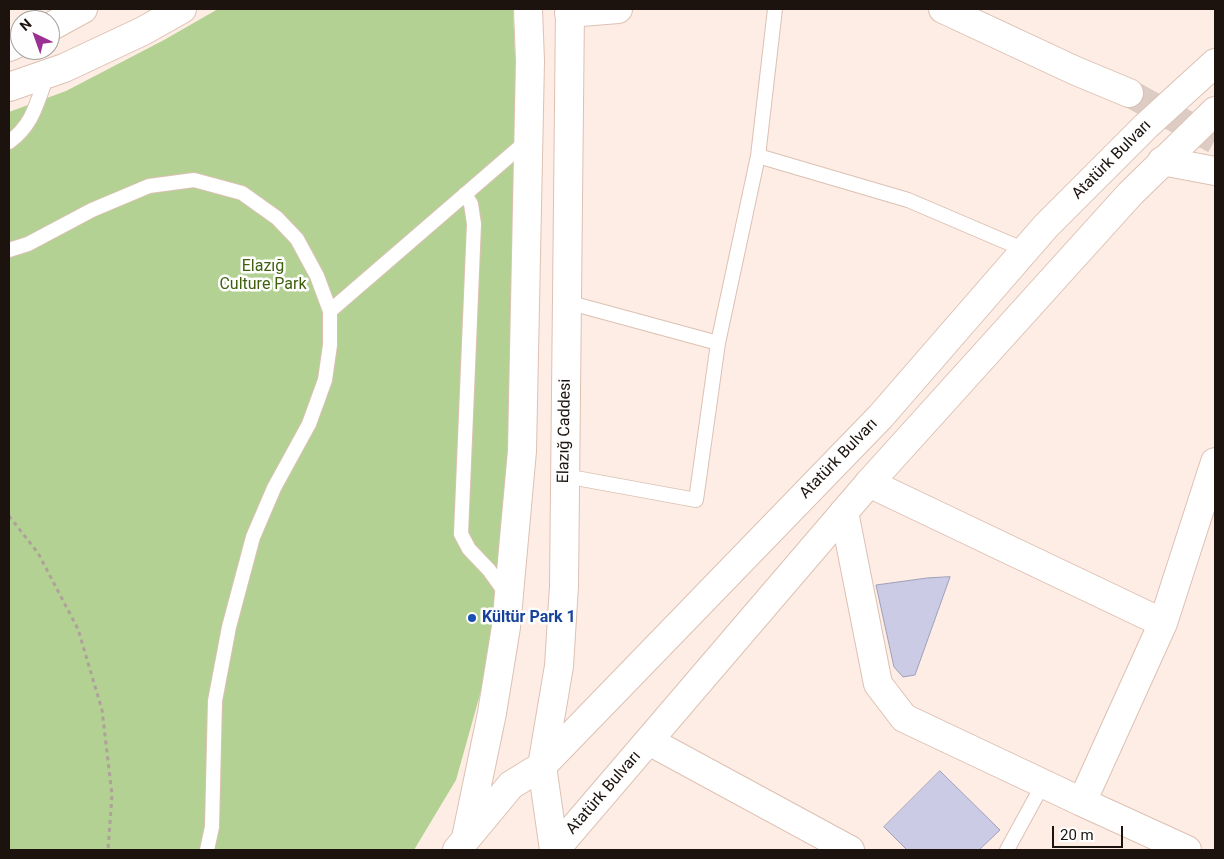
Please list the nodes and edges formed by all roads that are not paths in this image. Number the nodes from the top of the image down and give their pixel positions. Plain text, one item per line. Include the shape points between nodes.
1 (83, 9) edge
2 (182, 9) edge
3 (528, 9) edge
4 (618, 9) edge
5 (775, 9) edge
6 (943, 9) edge
7 (570, 11) edge
8 (60, 22) edge
9 (1215, 62) edge
10 (48, 73) junction
11 (9, 87) edge
12 (1129, 93) tunnel mouth
13 (1215, 111) edge
14 (528, 139) junction
15 (9, 142) edge
16 (758, 156) junction
17 (1162, 161) junction
18 (1215, 171) edge
19 (465, 194) junction
20 (9, 250) edge
21 (1025, 250) junction
22 (567, 302) junction
23 (330, 311) junction
24 (718, 343) junction
25 (1215, 462) edge
26 (565, 476) junction
27 (869, 483) junction
28 (844, 512) junction
29 (508, 596) junction
30 (1163, 623) junction
31 (649, 741) junction
32 (542, 766) junction
33 (1043, 784) junction
34 (1082, 802) junction
35 (462, 847) edge
36 (207, 850) edge
37 (555, 850) edge
38 (850, 850) edge
39 (1007, 850) edge
40 (1187, 850) edge

1 - 8 main road
2 - 10 main road via 143,31
3 - 14 main road
4 - 7 main road
5 - 16 lane
6 - 12 main road
7 - 22 main road, Elazığ Caddesi
9 - 21 main road, Atatürk Bulvarı via 1146,126
10 - 11 main road
10 - 15 lane via 29,123
13 - 17 main road, Atatürk Bulvarı
14 - 19 lane
14 - 29 main road via 522,451
16 - 21 lane via 908,200
16 - 24 lane
17 - 18 main road
17 - 27 main road, Atatürk Bulvarı
19 - 23 lane
19 - 29 lane via 471,204 474,224 461,534 469,549
20 - 23 lane via 149,186 194,180 242,193 277,218 297,239 317,276
21 - 32 main road, Atatürk Bulvarı via 881,416
22 - 24 lane
22 - 26 main road, Elazığ Caddesi
23 - 36 lane via 325,380 309,424 274,488 254,538 229,627 215,701 212,827
24 - 26 lane via 696,500
25 - 30 main road
26 - 32 main road, Elazığ Caddesi via 564,586 558,666
27 - 28 main road, Atatürk Bulvarı
27 - 30 main road
28 - 31 main road, Atatürk Bulvarı
28 - 33 main road via 878,684 904,718
29 - 35 main road via 492,713
30 - 34 main road
31 - 37 main road, Atatürk Bulvarı
31 - 38 main road
32 - 35 main road, Atatürk Bulvarı via 511,785
32 - 37 main road, Elazığ Caddesi
33 - 34 main road
33 - 39 lane
34 - 40 main road

